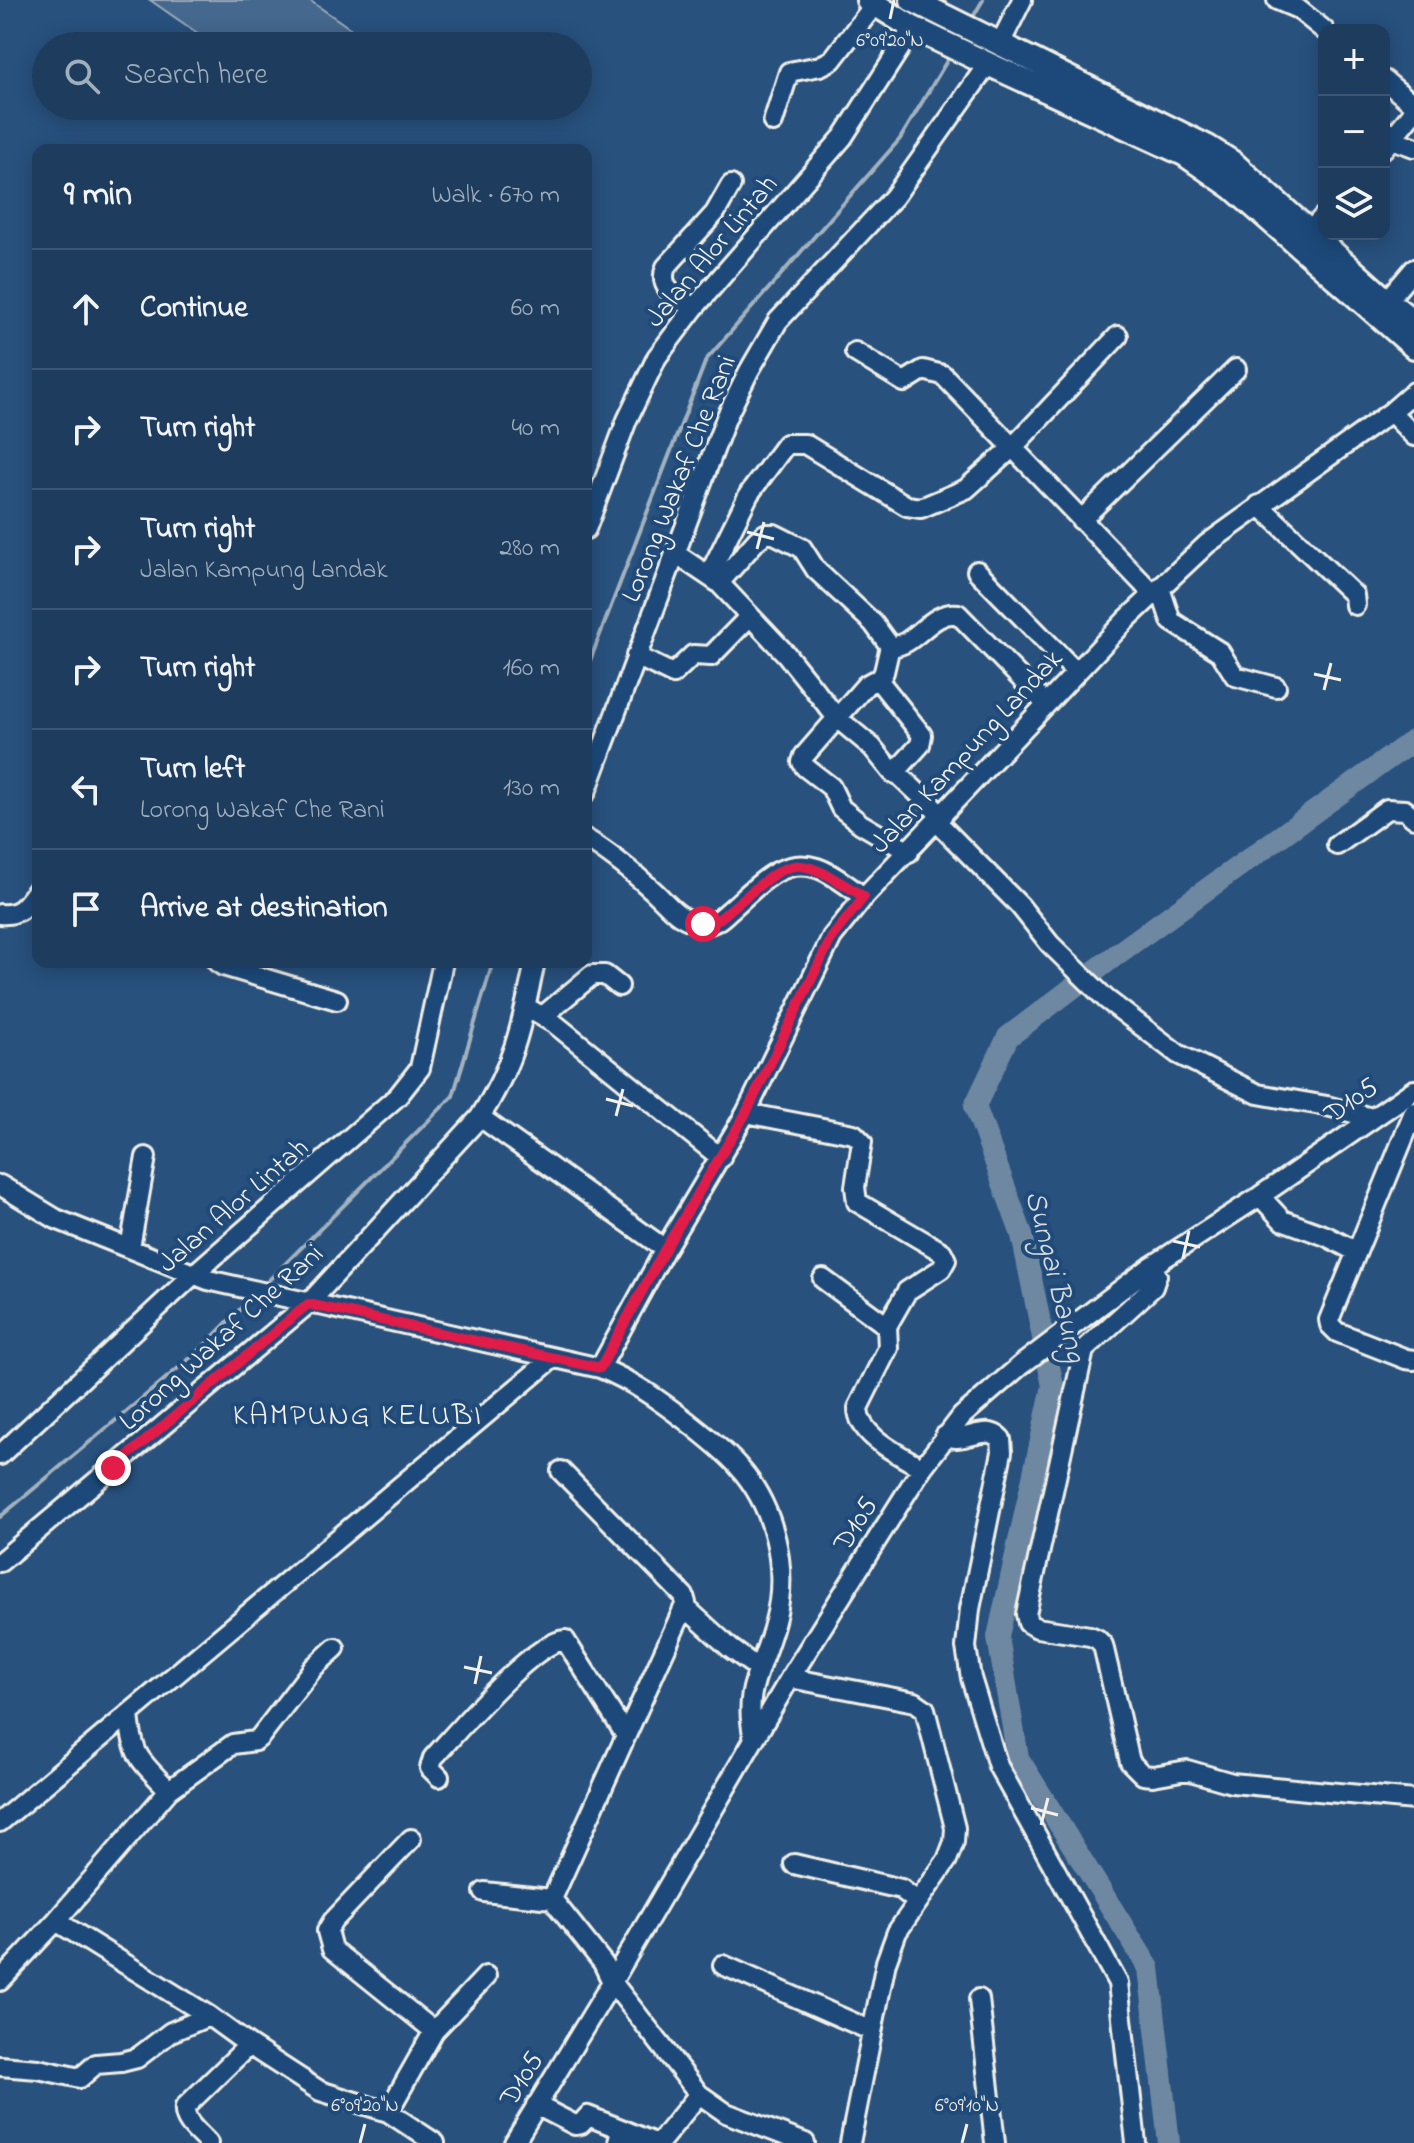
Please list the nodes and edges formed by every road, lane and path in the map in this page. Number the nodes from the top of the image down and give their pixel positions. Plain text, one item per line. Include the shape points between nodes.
1 (1022, 0) edge
2 (1277, 0) edge
3 (872, 2) edge
4 (922, 5) edge
5 (1318, 25) edge
6 (917, 30) junction
7 (1000, 44) junction
8 (988, 64) junction
9 (1390, 85) edge
10 (1414, 105) edge
11 (1414, 111) edge
12 (773, 122) dead end
13 (1390, 141) edge
14 (1390, 144) edge
15 (1414, 147) edge
16 (731, 185) dead end
17 (1317, 224) edge
18 (1414, 269) edge
19 (1387, 301) junction
20 (694, 308) junction
21 (1414, 322) edge
22 (1118, 336) dead end
23 (1414, 347) edge
24 (855, 352) dead end
25 (1236, 369) dead end
26 (1414, 392) edge
27 (1391, 412) junction
28 (1414, 436) edge
29 (1012, 448) junction
30 (1259, 505) junction
31 (592, 514) edge
32 (1081, 520) junction
33 (676, 554) junction
34 (977, 571) dead end
35 (714, 579) junction
36 (1157, 591) junction
37 (1355, 605) dead end
38 (750, 616) junction
39 (890, 646) junction
40 (636, 656) junction
41 (1076, 672) junction
42 (879, 681) junction
43 (1276, 687) dead end
44 (1046, 704) junction
45 (837, 718) junction
46 (899, 775) junction
47 (592, 776) edge
48 (1414, 818) edge
49 (939, 819) junction
50 (592, 844) edge
51 (1337, 845) dead end
52 (909, 852) junction
53 (864, 897) junction
54 (32, 898) edge
55 (0, 915) edge
56 (230, 968) edge
57 (442, 968) edge
58 (535, 968) edge
59 (619, 986) dead end
60 (337, 1000) dead end
61 (534, 1011) junction
62 (1414, 1090) edge
63 (1391, 1105) junction
64 (1414, 1112) edge
65 (746, 1113) junction
66 (480, 1117) junction
67 (1372, 1118) junction
68 (146, 1157) dead end
69 (721, 1158) junction
70 (0, 1185) edge
71 (1260, 1196) junction
72 (130, 1248) junction
73 (665, 1249) junction
74 (1355, 1251) junction
75 (1152, 1266) junction
76 (200, 1277) junction
77 (823, 1279) dead end
78 (308, 1304) junction
79 (887, 1326) junction
80 (553, 1358) junction
81 (1414, 1360) edge
82 (600, 1368) junction
83 (945, 1436) junction
84 (0, 1455) edge
85 (922, 1468) junction
86 (561, 1471) dead end
87 (0, 1562) edge
88 (685, 1607) junction
89 (335, 1648) dead end
90 (759, 1669) junction
91 (790, 1678) junction
92 (129, 1714) junction
93 (625, 1734) junction
94 (754, 1739) junction
95 (439, 1777) dead end
96 (169, 1790) junction
97 (1414, 1800) edge
98 (0, 1822) edge
99 (411, 1839) dead end
100 (794, 1864) dead end
101 (484, 1892) dead end
102 (552, 1899) junction
103 (918, 1902) junction
104 (56, 1921) junction
105 (723, 1965) dead end
106 (486, 1976) dead end
107 (0, 1981) edge
108 (612, 1982) junction
109 (979, 1999) dead end
110 (209, 2016) junction
111 (434, 2031) junction
112 (872, 2031) junction
113 (249, 2045) junction
114 (0, 2066) edge
115 (699, 2094) junction
116 (536, 2105) junction
117 (388, 2112) junction
118 (620, 2136) edge
119 (208, 2143) edge
120 (435, 2143) edge
121 (514, 2143) edge
122 (805, 2143) edge
123 (850, 2143) edge
124 (995, 2143) edge
125 (1136, 2143) edge

1 - 7 street
2 - 5 street
3 - 6 main road
3 - 12 street via 832,60 789,72
4 - 7 main road
6 - 8 main road
6 - 20 street, Jalan Alor Lintah via 843,137
7 - 17 main road via 1208,147
8 - 23 main road via 1210,170
8 - 33 street, Lorong Wakaf Che Rani via 894,197 778,321 726,418
9 - 10 street
11 - 13 street
14 - 15 street
16 - 20 street via 715,213 662,276 670,293
17 - 19 main road
18 - 19 street
19 - 21 main road
20 - 31 street, Jalan Alor Lintah via 642,386
22 - 29 street
24 - 29 street via 904,382 923,370 943,375
25 - 32 street
26 - 27 street, Jalan Kampung Landak
27 - 28 street
27 - 30 street, Jalan Kampung Landak
29 - 32 street
29 - 35 street via 966,489 913,509 807,445 789,443 749,494
30 - 36 street, Jalan Kampung Landak
30 - 37 street via 1354,595
32 - 36 street
33 - 35 street
33 - 40 street, Lorong Wakaf Che Rani
34 - 41 street
35 - 38 street
35 - 39 street via 765,534 774,534 802,548 816,570
36 - 41 street, Jalan Kampung Landak
36 - 43 street via 1171,621 1220,652 1235,676
38 - 40 street via 711,656 693,655 673,674
38 - 45 street
39 - 42 street
39 - 44 street via 901,645 942,615 958,614
40 - 47 street, Lorong Wakaf Che Rani
41 - 44 street, Jalan Kampung Landak
42 - 45 street via 866,685
42 - 46 street via 922,735
44 - 49 street, Jalan Kampung Landak
45 - 46 street
45 - 52 street via 804,756 803,765 831,787 841,808
46 - 49 street
48 - 51 street via 1405,810 1387,809
49 - 52 street, Jalan Kampung Landak
49 - 67 street via 1051,946 1106,999 1178,1054 1258,1094
50 - 53 street via 652,889 674,913 703,924 716,922 785,867 819,868
52 - 53 street, Jalan Kampung Landak
53 - 65 street, Jalan Kampung Landak via 832,937
54 - 55 street via 17,913
56 - 60 street
57 - 76 street, Jalan Alor Lintah via 420,1068 398,1096
58 - 61 street, Lorong Wakaf Che Rani
59 - 61 street via 605,975 592,975
61 - 66 street, Lorong Wakaf Che Rani
61 - 69 street
62 - 63 street, D105
63 - 64 street
63 - 67 street, D105
64 - 74 street
65 - 69 street, Jalan Kampung Landak
65 - 79 street via 854,1134 862,1142 857,1202 942,1252 946,1260 941,1269 907,1291
66 - 73 street
66 - 78 street, Lorong Wakaf Che Rani
67 - 71 street, D105
68 - 72 street
69 - 73 street, Jalan Kampung Landak
70 - 72 street via 56,1219
71 - 74 street via 1282,1220
71 - 75 street, D105
72 - 76 street
73 - 82 street, Jalan Kampung Landak
74 - 81 street via 1330,1325
75 - 83 street, D105 via 1021,1365
75 - 97 street via 1155,1283 1083,1353 1028,1623 1090,1636 1103,1645 1130,1762 1143,1775 1187,1770 1232,1783
76 - 78 street
76 - 84 street, Jalan Alor Lintah
77 - 79 street
78 - 80 street
78 - 87 street, Lorong Wakaf Che Rani
79 - 85 street via 888,1348 858,1416 875,1437
80 - 82 street
80 - 92 street
82 - 90 street via 652,1394 711,1440 739,1467 760,1499 777,1545 780,1574 776,1619
83 - 85 street, D105
83 - 125 street via 964,1439 985,1432 1001,1439 970,1609 966,1647 971,1678 998,1766 1118,1983
85 - 91 street, D105
86 - 88 street via 684,1596
88 - 90 street
88 - 93 street
89 - 96 street via 260,1737 233,1744
90 - 94 street via 748,1705
91 - 94 street, D105
91 - 103 street via 915,1702 925,1709 955,1828 947,1860
92 - 96 street via 137,1755
92 - 98 street
93 - 95 street via 565,1640 556,1641 495,1692 433,1758 430,1768
93 - 102 street
94 - 108 street, D105
96 - 104 street
99 - 111 street via 333,1921 327,1937 332,1949
100 - 103 street via 901,1889
101 - 102 street
102 - 108 street
103 - 112 street via 897,1932 886,1962
104 - 107 street
104 - 110 street
105 - 112 street
106 - 111 street
108 - 115 street
108 - 116 street, D105
109 - 124 street
110 - 113 street
110 - 114 street via 171,2032 137,2058 96,2064 80,2078
111 - 117 street
112 - 123 street
113 - 117 street via 320,2091
113 - 119 street via 185,2107 185,2117
115 - 118 street via 660,2142
115 - 122 street via 726,2113
116 - 118 street via 575,2125 588,2116
116 - 121 street, D105
117 - 120 street

